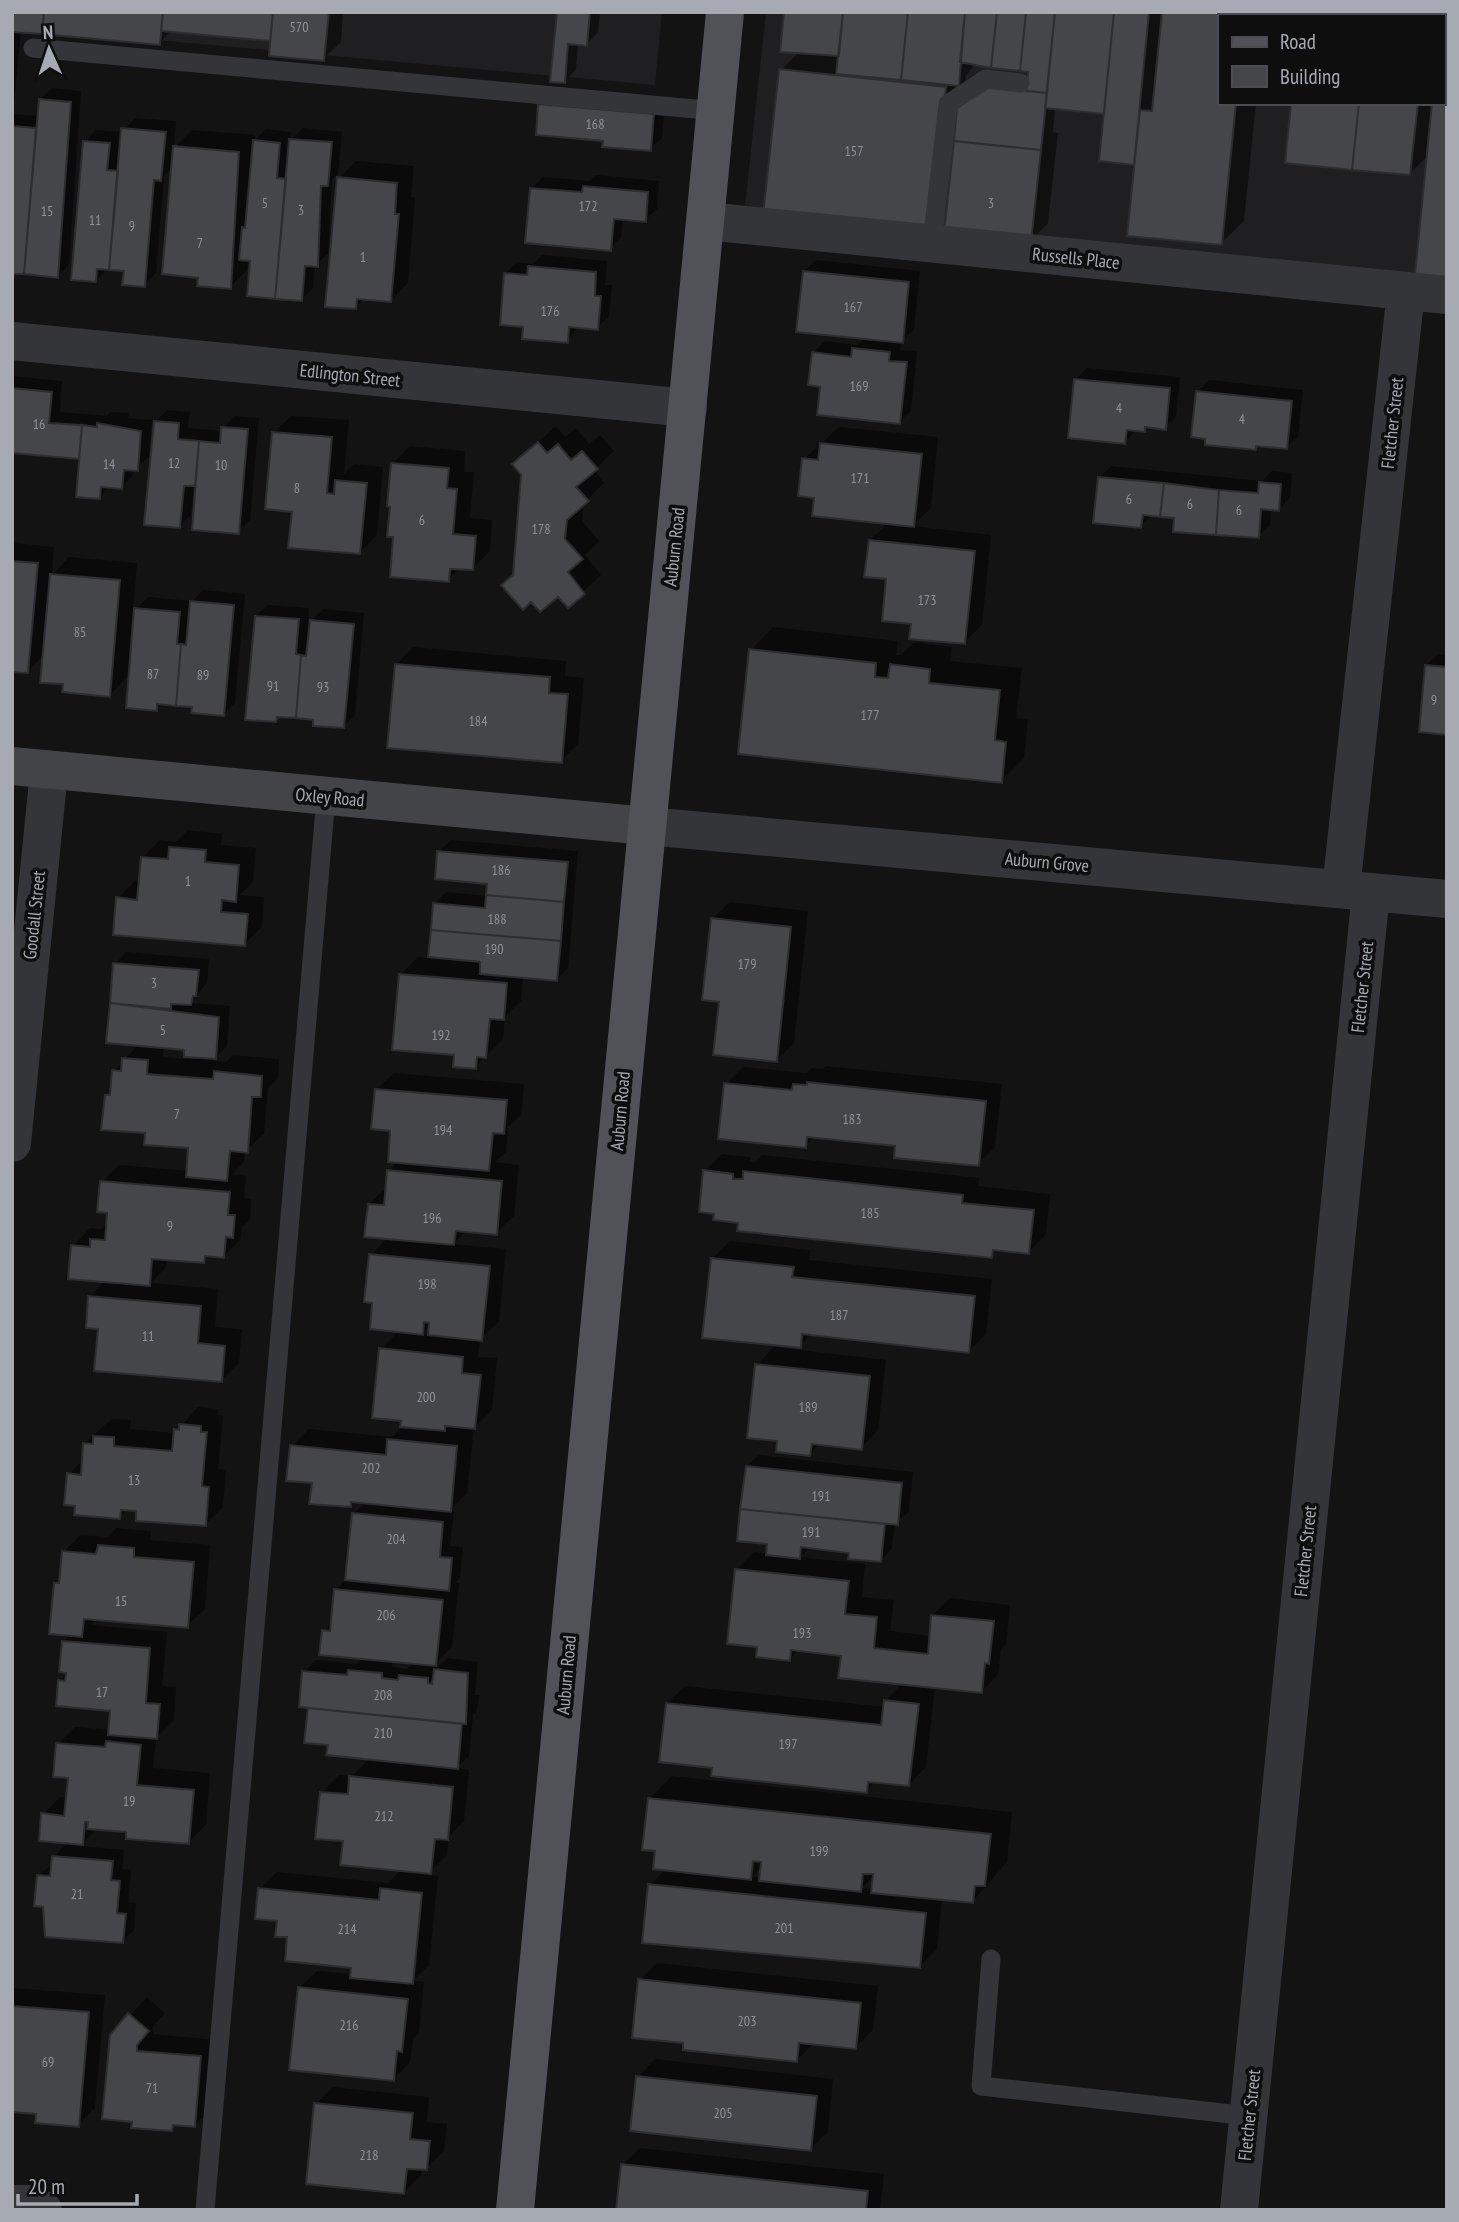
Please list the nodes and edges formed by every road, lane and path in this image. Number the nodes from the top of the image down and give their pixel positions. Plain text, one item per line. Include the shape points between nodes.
1 (725, 12) edge
2 (33, 48) dead end
3 (1020, 83) dead end
4 (717, 111) junction
5 (706, 221) junction
6 (932, 244) junction
7 (1406, 290) junction
8 (1447, 295) edge
9 (12, 341) edge
10 (688, 408) junction
11 (30, 768) edge
12 (326, 797) junction
13 (647, 827) junction
14 (1356, 890) junction
15 (1447, 900) edge
16 (12, 1143) edge
17 (991, 1959) dead end
18 (1249, 2116) junction
19 (205, 2210) edge
20 (515, 2210) edge
21 (1239, 2210) edge

1 - 4 main road, Auburn Road
2 - 4 lane
3 - 6 lane via 986,79 948,104
4 - 5 main road, Auburn Road
5 - 6 street, Russells Place
5 - 10 main road, Auburn Road
6 - 7 street, Russells Place
7 - 8 street, Russells Place
7 - 14 street, Fletcher Street
9 - 10 street, Edlington Street
10 - 13 main road, Auburn Road
11 - 12 street, Oxley Road
11 - 16 street, Goodall Street
12 - 13 street, Oxley Road
12 - 19 lane
13 - 14 street, Auburn Grove
13 - 20 main road, Auburn Road
14 - 15 street, Auburn Grove
14 - 18 street, Fletcher Street
17 - 18 lane via 981,2086
18 - 21 street, Fletcher Street

